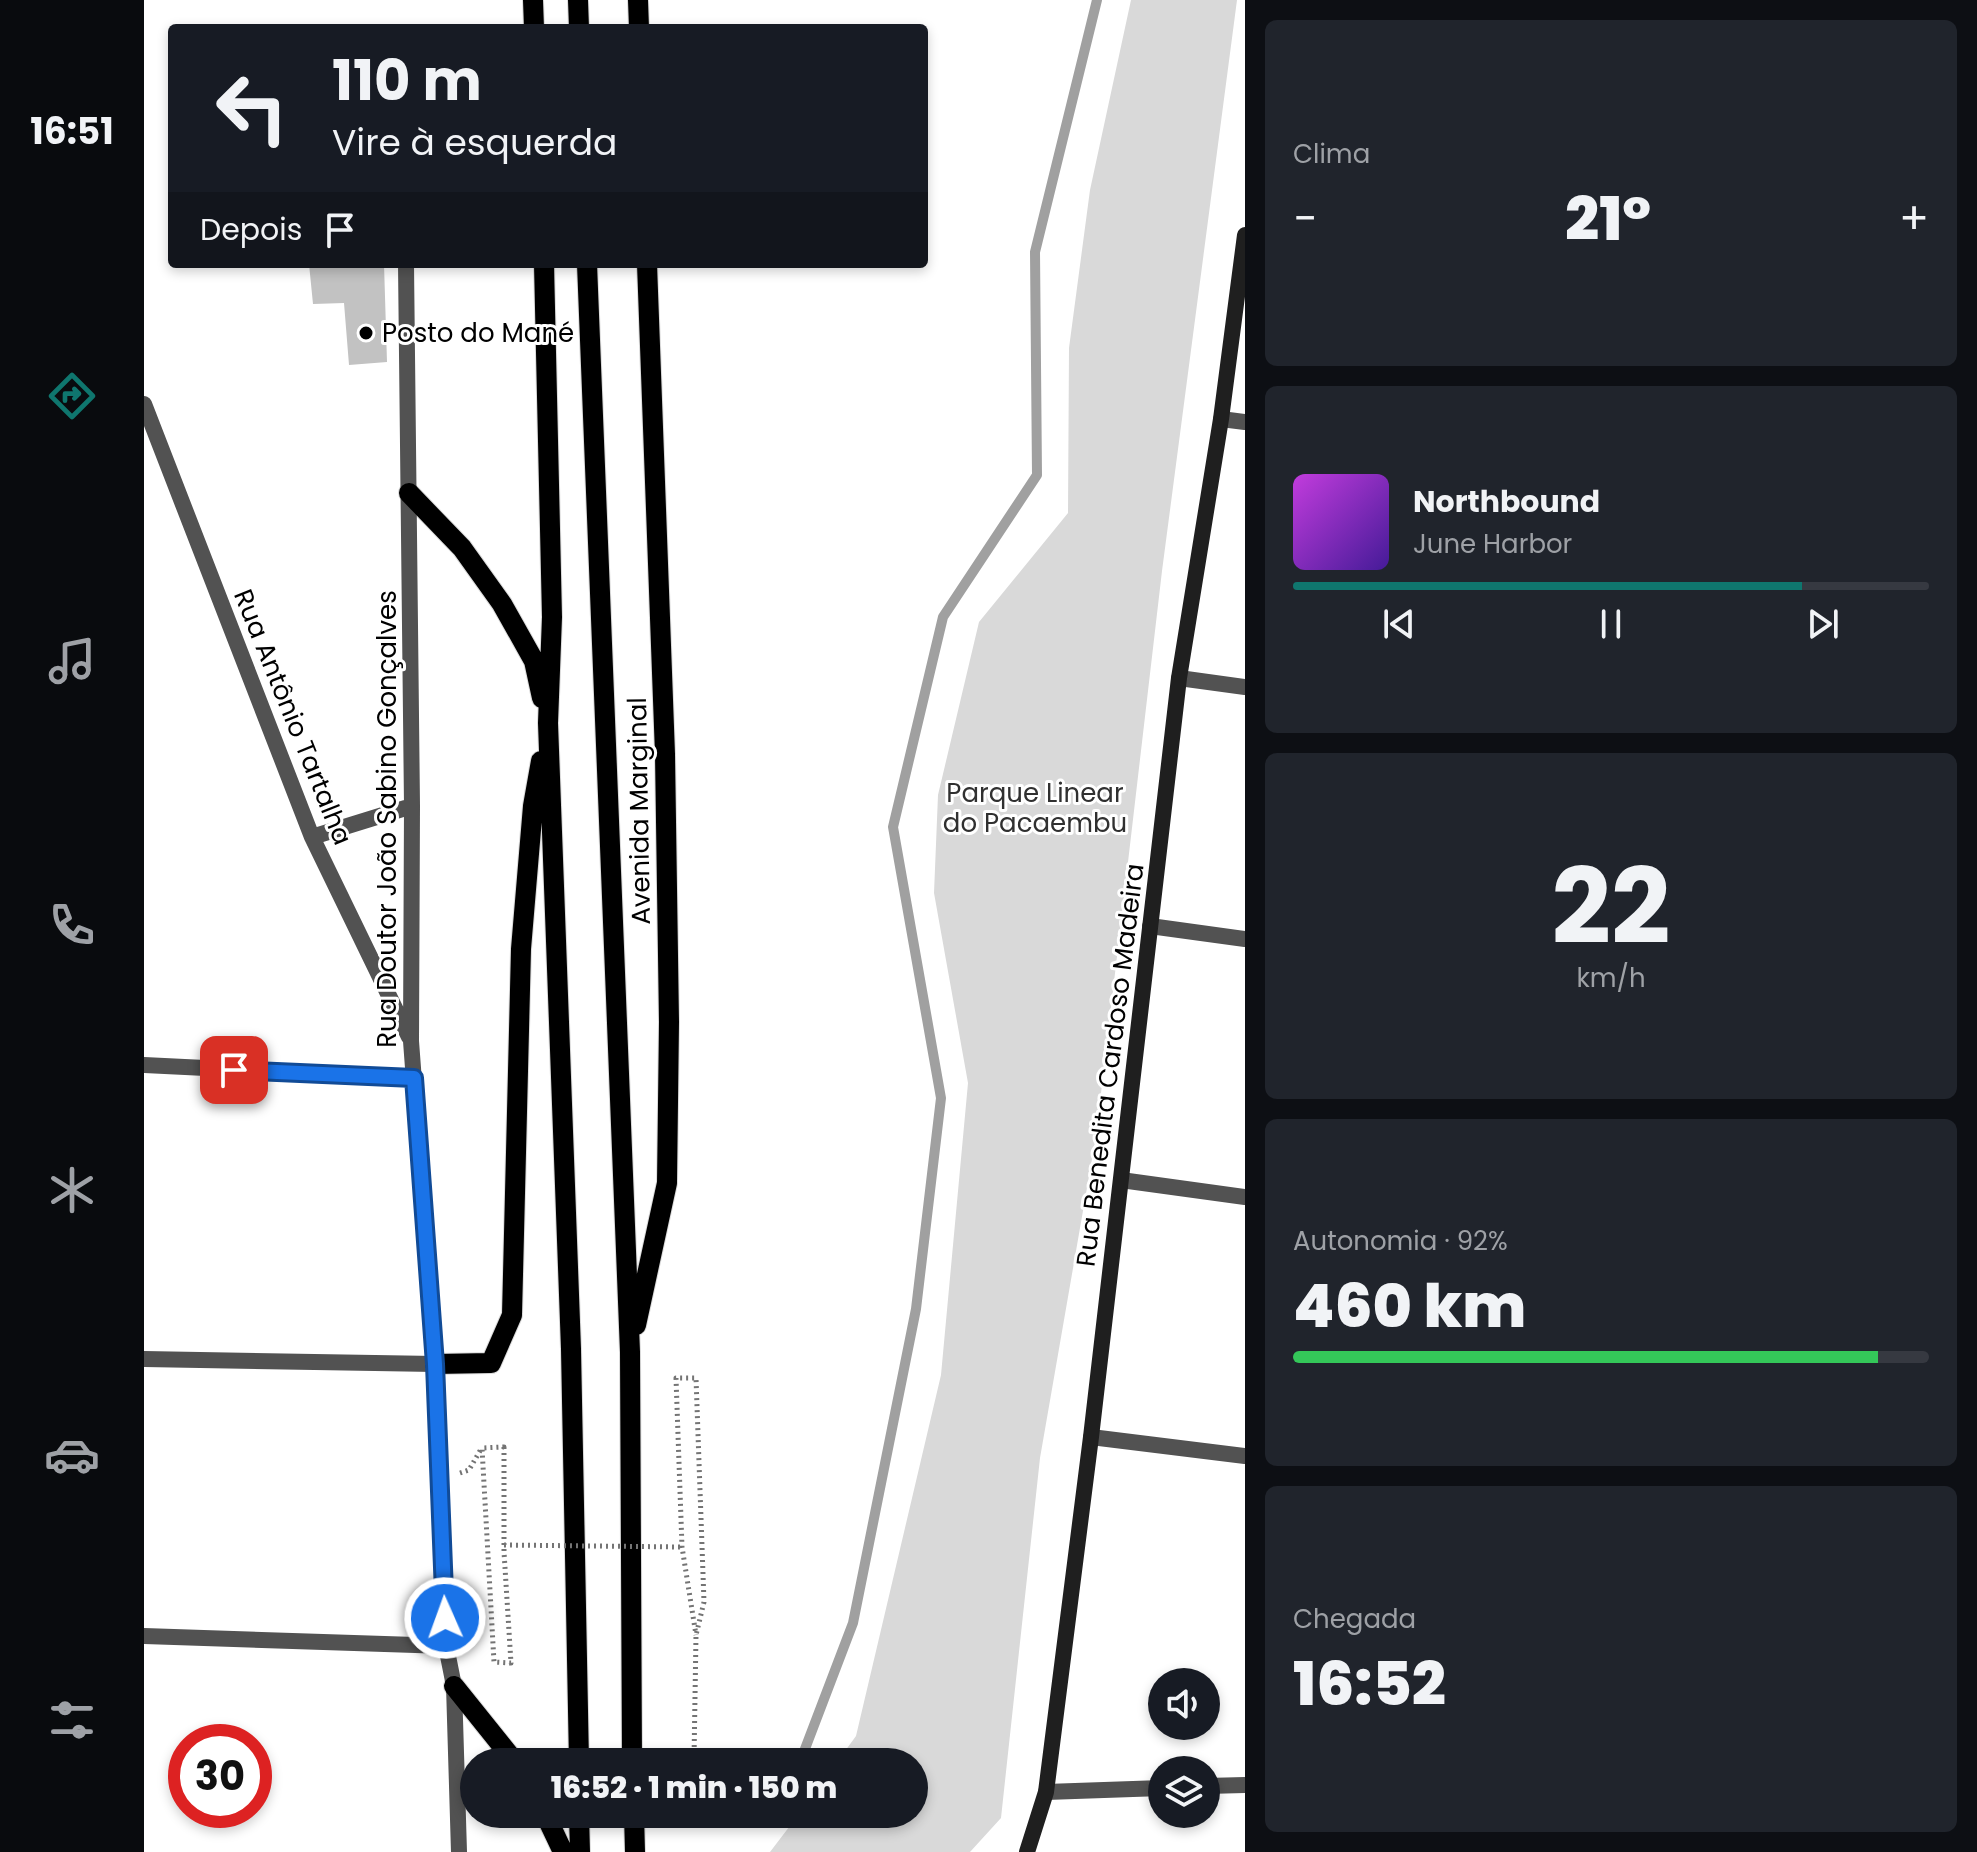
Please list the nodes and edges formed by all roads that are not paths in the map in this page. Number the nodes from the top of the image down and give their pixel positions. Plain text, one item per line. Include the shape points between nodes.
1 (533, 0) edge
2 (578, 0) edge
3 (638, 0) edge
4 (532, 24) edge
5 (579, 24) edge
6 (639, 24) edge
7 (1245, 235) edge
8 (406, 268) edge
9 (544, 268) edge
10 (587, 268) edge
11 (647, 268) edge
12 (144, 404) edge
13 (1221, 419) junction
14 (1245, 422) edge
15 (409, 493) junction
16 (1179, 678) junction
17 (1245, 687) edge
18 (548, 723) junction
19 (412, 806) junction
20 (312, 837) junction
21 (1150, 926) junction
22 (1245, 939) edge
23 (411, 1041) junction
24 (144, 1065) edge
25 (414, 1078) junction
26 (1121, 1180) junction
27 (1245, 1197) edge
28 (630, 1352) junction
29 (144, 1359) edge
30 (435, 1364) junction
31 (1091, 1437) junction
32 (1245, 1456) edge
33 (144, 1636) edge
34 (446, 1646) junction
35 (454, 1686) junction
36 (504, 1748) edge
37 (579, 1748) edge
38 (632, 1748) edge
39 (1245, 1785) edge
40 (1220, 1786) edge
41 (1148, 1788) edge
42 (1046, 1792) junction
43 (552, 1828) edge
44 (579, 1828) edge
45 (634, 1828) edge
46 (459, 1852) edge
47 (563, 1852) edge
48 (580, 1852) edge
49 (635, 1852) edge
50 (1027, 1852) edge

1 - 4 main road
2 - 5 main road
3 - 6 main road
7 - 13 street, Rua Benedita Cardoso Madeira
8 - 15 street, Rua Doutor João Sabino Gonçalves
9 - 18 main road via 552,617
10 - 28 main road
11 - 28 main road, Avenida Marginal via 665,754 667,1183
12 - 20 street, Rua Antônio Tartalha
13 - 14 street
13 - 16 street, Rua Benedita Cardoso Madeira
15 - 18 main road via 462,548 502,604 534,661
15 - 19 street, Rua Doutor João Sabino Gonçalves
16 - 17 street
16 - 21 street, Rua Benedita Cardoso Madeira
18 - 30 main road via 533,806 521,949 512,1315 491,1363
18 - 37 main road via 571,1349
19 - 20 street
19 - 23 street, Rua Doutor João Sabino Gonçalves
20 - 23 street, Rua Antônio Tartalha
21 - 22 street
21 - 26 street, Rua Benedita Cardoso Madeira
23 - 25 street, Rua Doutor João Sabino Gonçalves
24 - 25 street
25 - 30 street, Rua Doutor João Sabino Gonçalves
26 - 27 street
26 - 31 street, Rua Benedita Cardoso Madeira
28 - 38 main road
29 - 30 street
30 - 34 street, Rua Doutor João Sabino Gonçalves
31 - 32 street
31 - 42 street, Rua Benedita Cardoso Madeira
33 - 34 street
34 - 35 street, Rua Doutor João Sabino Gonçalves
35 - 36 main road
35 - 46 street, Rua Doutor João Sabino Gonçalves
39 - 40 street
41 - 42 street
42 - 50 street, Rua Benedita Cardoso Madeira
43 - 47 main road
44 - 48 main road
45 - 49 main road

